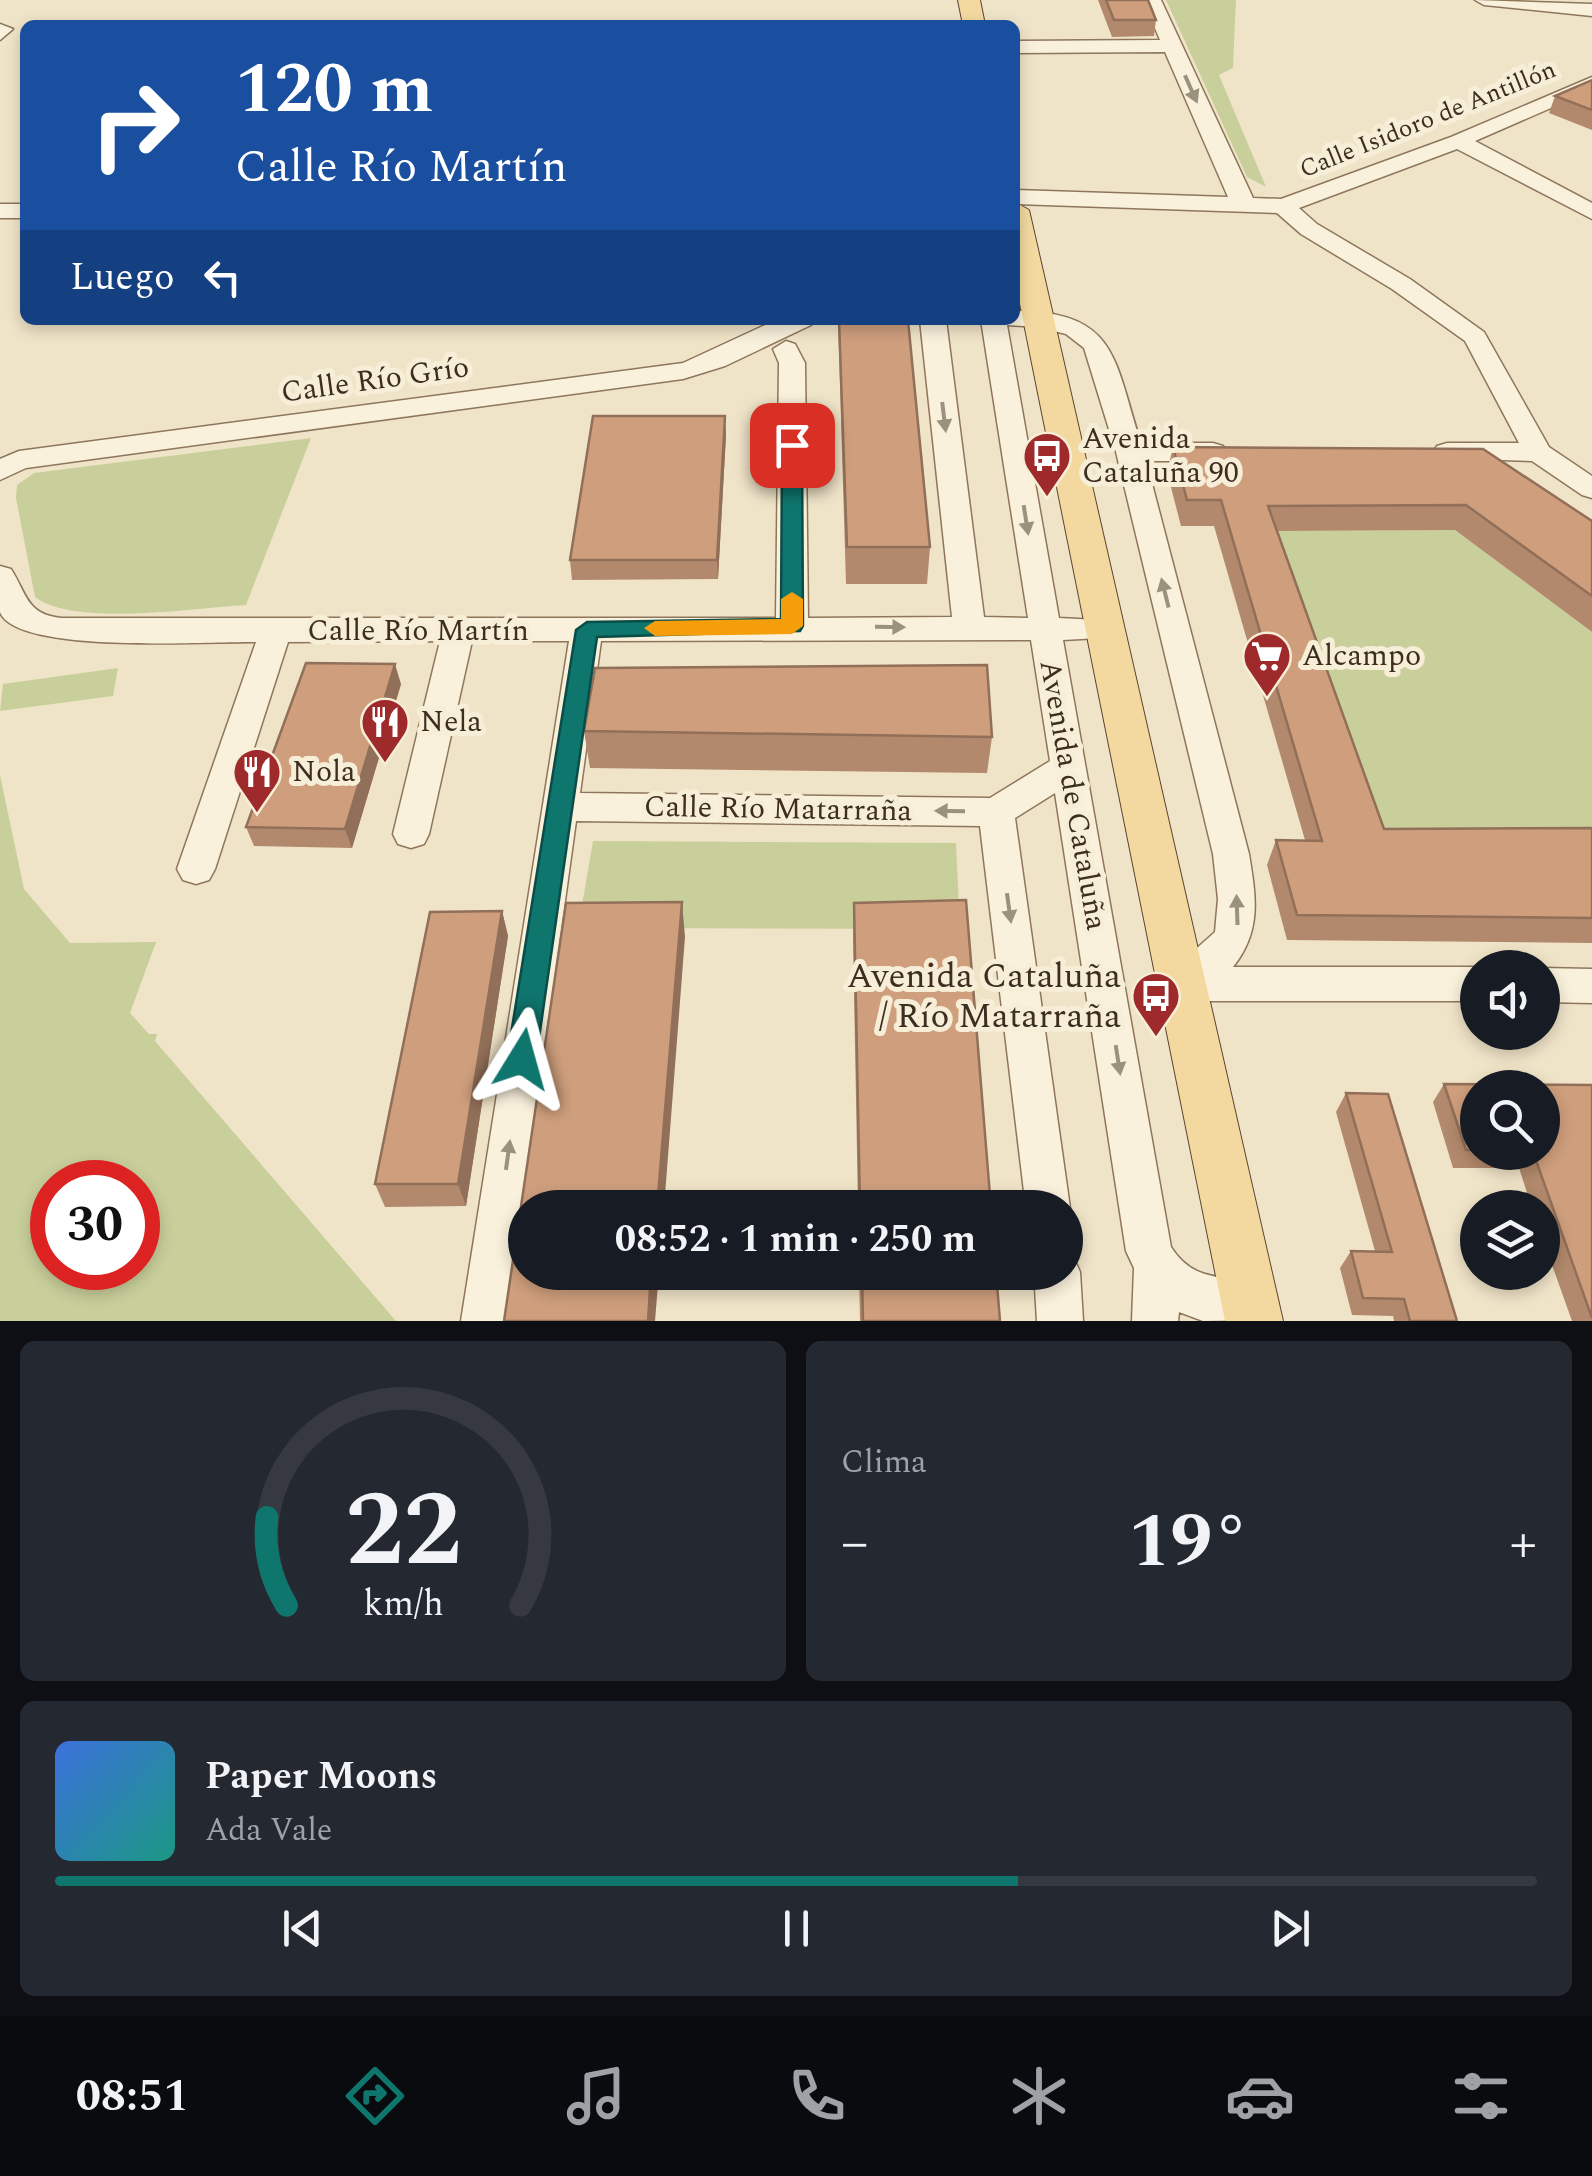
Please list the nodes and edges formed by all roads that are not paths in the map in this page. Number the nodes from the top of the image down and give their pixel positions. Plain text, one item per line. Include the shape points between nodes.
1 (1152, 0) edge
2 (1484, 0) edge
3 (1592, 10) edge
4 (1020, 46) edge
5 (1172, 46) junction
6 (1588, 88) edge
7 (1458, 142) junction
8 (1020, 197) edge
9 (1242, 204) junction
10 (1283, 206) junction
11 (1592, 212) edge
12 (1020, 255) edge
13 (1027, 319) edge
14 (788, 325) edge
15 (814, 325) edge
16 (934, 325) edge
17 (995, 325) edge
18 (742, 349) junction
19 (789, 356) junction
20 (1130, 452) junction
21 (1246, 452) edge
22 (1421, 452) edge
23 (1538, 452) junction
24 (9, 465) edge
25 (1592, 489) edge
26 (0, 576) edge
27 (792, 626) junction
28 (969, 628) junction
29 (1044, 628) junction
30 (1106, 629) junction
31 (587, 630) junction
32 (458, 631) junction
33 (275, 632) junction
34 (1070, 766) junction
35 (559, 807) junction
36 (996, 812) junction
37 (411, 834) dead end
38 (196, 869) dead end
39 (1184, 984) junction
40 (1460, 984) edge
41 (1560, 985) edge
42 (1592, 986) edge
43 (1046, 1190) edge
44 (1156, 1269) junction
45 (1058, 1290) edge
46 (1249, 1315) edge
47 (484, 1321) edge
48 (1060, 1321) edge
49 (1155, 1321) edge

1 - 5 street
2 - 3 street
4 - 5 street
5 -> 9 street
6 - 7 street, Calle Isidoro de Antillón
7 - 10 street, Calle Isidoro de Antillón
7 - 11 street
8 - 9 street
9 - 10 street
10 - 23 street via 1475,337
12 - 13 main road, Avenida de Cataluña
13 - 20 street via 1076,329 1096,345
13 - 30 main road, Avenida de Cataluña
14 - 18 street, Calle Río Grío
15 - 19 street via 798,332
16 -> 28 street
17 -> 29 street, Avenida de Cataluña
18 - 19 street, Calle Río Grío
18 - 24 street, Calle Río Grío via 683,371
19 - 27 street
20 - 21 street
39 -> 20 street via 1230,946 1238,902
22 - 23 street
23 - 25 street
26 - 33 street, Calle Río Martín via 10,609 34,626
27 -> 28 street, Calle Río Martín
27 - 31 street, Calle Río Martín
28 - 29 street, Calle Río Martín
29 - 30 street, Calle Río Martín
29 - 34 street, Avenida de Cataluña
30 - 39 main road, Avenida de Cataluña
31 - 32 street, Calle Río Martín
31 - 35 street
32 - 33 street, Calle Río Martín
32 - 37 street
33 - 38 street
34 - 36 street
34 -> 44 street, Avenida de Cataluña
36 -> 35 street, Calle Río Matarraña
47 -> 35 street
36 -> 43 street
39 - 40 street
39 - 46 main road, Avenida de Cataluña
41 - 42 street
44 - 46 street, Avenida de Cataluña via 1188,1296
44 - 49 street, Avenida de Cataluña
45 - 48 street

